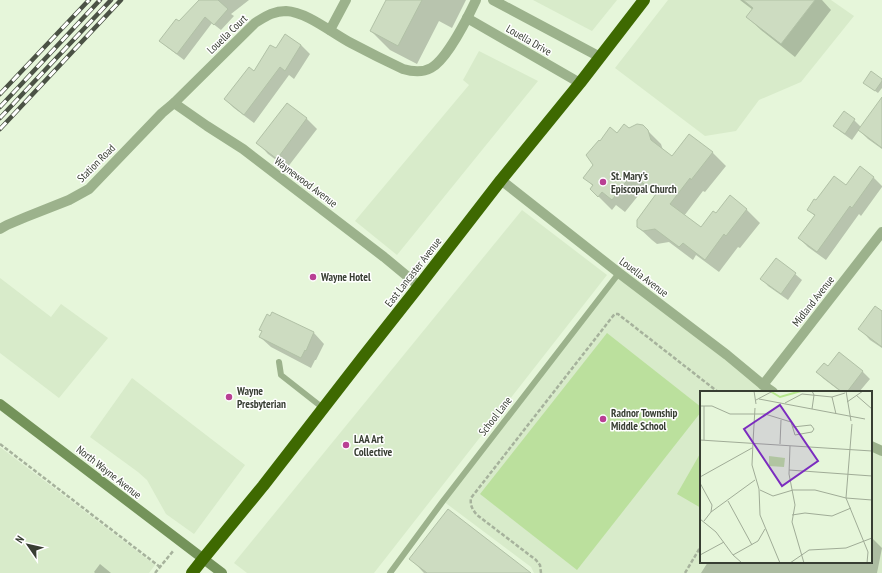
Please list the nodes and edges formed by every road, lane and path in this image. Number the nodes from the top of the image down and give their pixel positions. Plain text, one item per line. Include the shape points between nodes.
1 (346, 0) edge
2 (476, 0) edge
3 (493, 0) edge
4 (644, 0) edge
5 (467, 18) junction
6 (330, 30) junction
7 (600, 57) junction
8 (580, 83) junction
9 (174, 103) junction
10 (502, 180) junction
11 (0, 229) edge
12 (882, 232) edge
13 (619, 273) junction
14 (419, 286) junction
15 (279, 362) dead end
16 (763, 385) junction
17 (717, 391) edge
18 (772, 391) edge
19 (0, 404) edge
20 (323, 408) junction
21 (0, 444) edge
22 (872, 446) edge
23 (882, 451) edge
24 (180, 542) junction
25 (700, 548) edge
26 (203, 559) junction
27 (160, 568) junction
28 (155, 573) edge
29 (192, 573) edge
30 (222, 573) edge
31 (390, 573) edge
32 (541, 573) edge
33 (685, 573) edge

1 - 6 street
2 - 5 street, Louella Court
3 - 7 street, Louella Drive
4 - 7 highway, East Lancaster Avenue
5 - 6 street, Louella Court via 438,62 424,71 417,72 403,69
5 - 8 street, Louella Drive
6 - 9 street, Louella Court via 294,12 282,11 271,14 255,23
7 - 8 highway, East Lancaster Avenue
8 - 10 highway, East Lancaster Avenue
9 - 11 street, Station Road via 88,189 69,200
9 - 14 street, Waynewood Avenue via 243,150
10 - 13 street, Louella Avenue
10 - 14 highway, East Lancaster Avenue
12 - 16 street, Midland Avenue
13 - 16 street, Louella Avenue
13 - 31 lane, School Lane
14 - 20 highway, East Lancaster Avenue
15 - 20 lane via 281,375
16 - 18 street, Louella Avenue
17 - 32 path via 618,314 613,316 471,498 470,504 476,515 536,560
19 - 24 street, North Wayne Avenue
20 - 26 highway, East Lancaster Avenue
21 - 27 path
22 - 23 street
24 - 26 street, North Wayne Avenue
24 - 27 path
25 - 33 path
26 - 29 highway, East Lancaster Avenue
26 - 30 street, North Wayne Avenue
27 - 28 path

